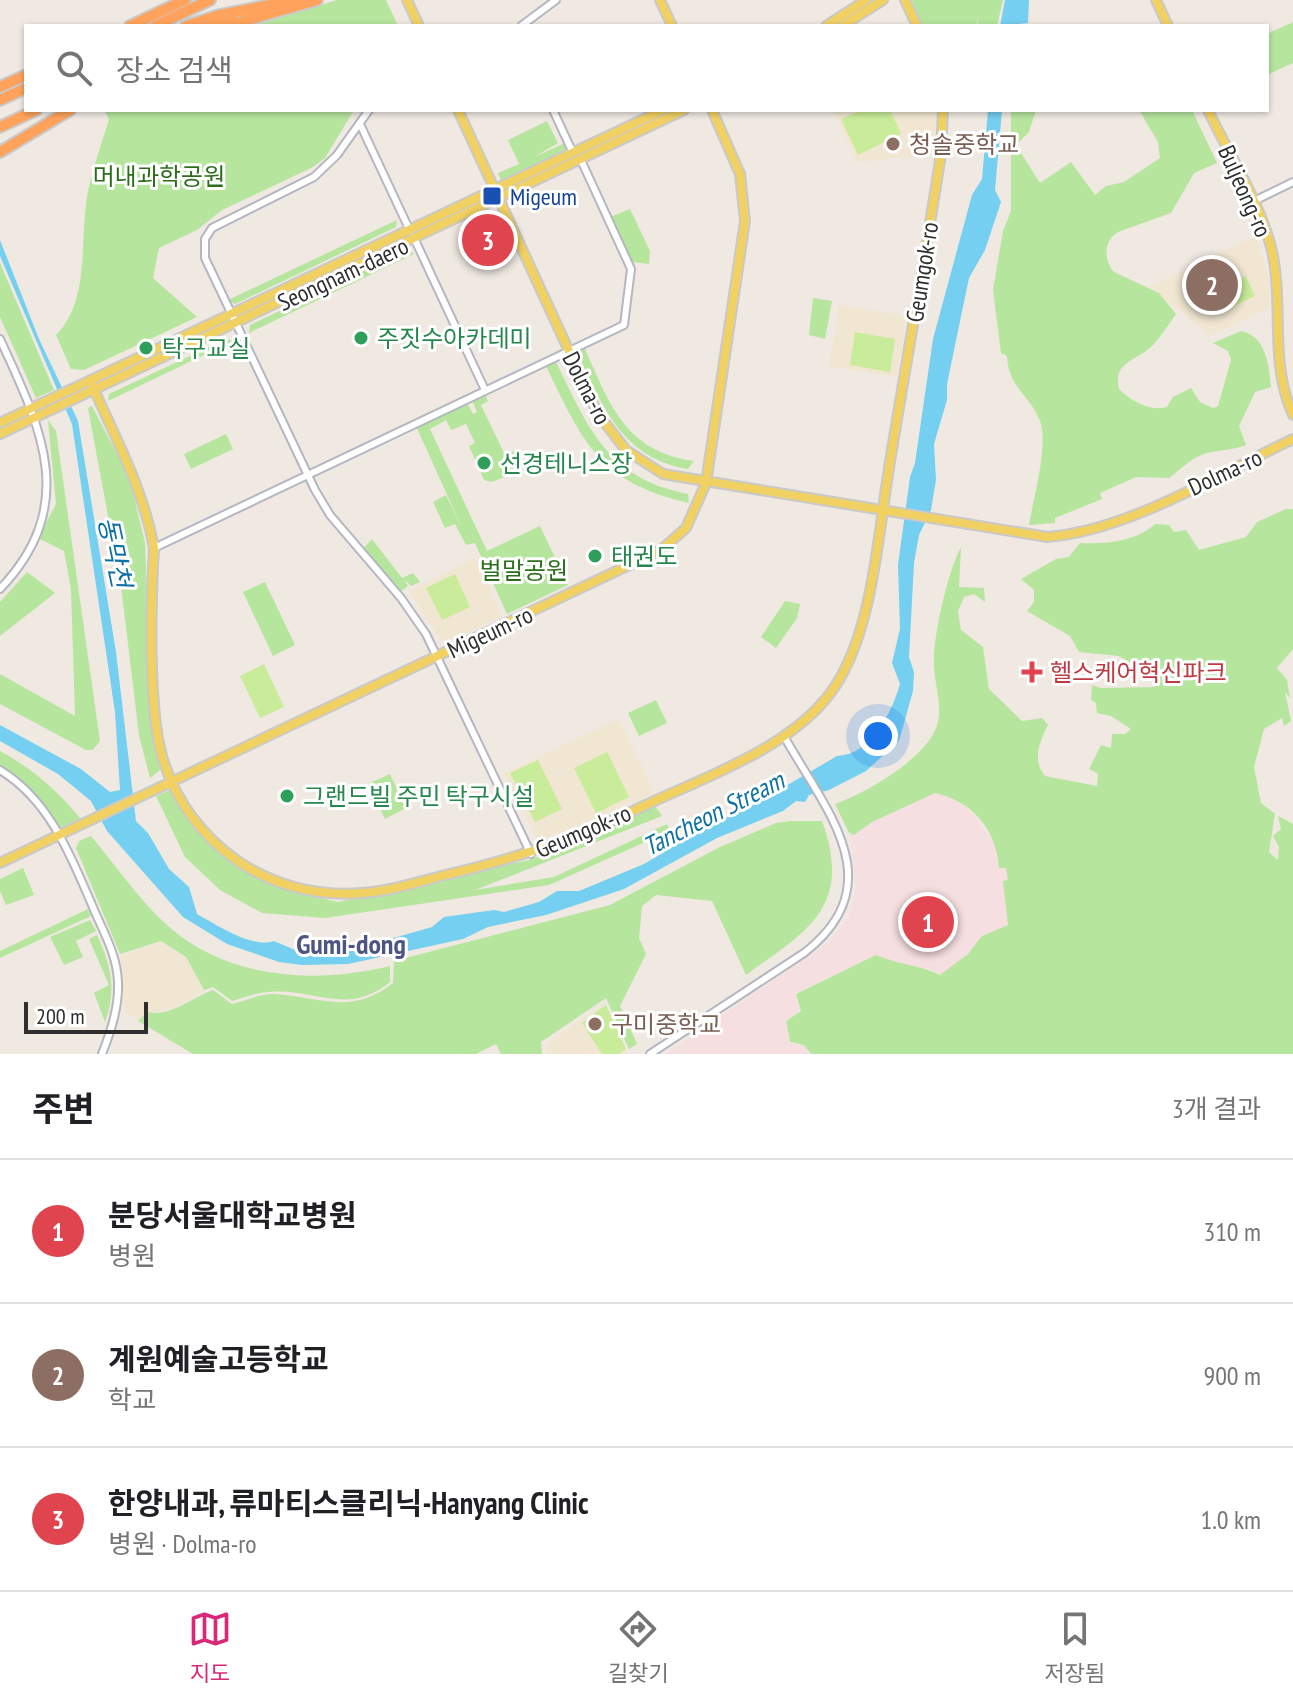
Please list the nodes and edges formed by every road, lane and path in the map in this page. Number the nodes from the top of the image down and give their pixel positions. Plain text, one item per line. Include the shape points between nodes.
1 (185, 0) edge
2 (210, 0) edge
3 (296, 0) edge
4 (317, 0) edge
5 (407, 0) edge
6 (556, 0) edge
7 (660, 0) edge
8 (866, 0) edge
9 (883, 0) edge
10 (905, 0) edge
11 (1156, 0) edge
12 (134, 24) edge
13 (159, 24) edge
14 (192, 24) edge
15 (216, 24) edge
16 (233, 24) edge
17 (418, 24) edge
18 (524, 24) edge
19 (671, 24) edge
20 (829, 24) edge
21 (845, 24) edge
22 (916, 24) edge
23 (1167, 24) edge
24 (24, 76) edge
25 (0, 87) edge
26 (24, 89) edge
27 (0, 100) edge
28 (24, 110) edge
29 (32, 112) edge
30 (55, 112) edge
31 (67, 112) edge
32 (368, 112) edge
33 (459, 112) edge
34 (554, 112) edge
35 (659, 112) edge
36 (680, 112) edge
37 (713, 112) edge
38 (943, 112) edge
39 (1209, 112) edge
40 (0, 121) edge
41 (360, 124) junction
42 (0, 127) edge
43 (2, 151) edge
44 (573, 153) junction
45 (581, 160) junction
46 (1293, 182) edge
47 (493, 192) junction
48 (498, 201) junction
49 (1252, 202) junction
50 (410, 231) junction
51 (415, 240) junction
52 (232, 314) junction
53 (237, 324) junction
54 (0, 339) edge
55 (568, 351) junction
56 (86, 382) junction
57 (485, 390) junction
58 (90, 392) junction
59 (34, 413) junction
60 (1293, 415) edge
61 (0, 423) edge
62 (0, 434) edge
63 (1293, 439) edge
64 (307, 474) junction
65 (706, 483) junction
66 (882, 512) junction
67 (154, 548) junction
68 (0, 589) edge
69 (438, 657) junction
70 (787, 742) junction
71 (0, 770) edge
72 (172, 782) junction
73 (61, 836) junction
74 (531, 854) junction
75 (0, 863) edge
76 (102, 1054) edge
77 (650, 1054) edge

1 - 12 highway
2 - 13 highway
3 - 14 highway
3 - 15 highway
4 - 16 highway
5 - 17 main road
6 - 18 street
7 - 19 main road
8 - 20 main road
9 - 21 main road
10 - 22 main road
11 - 23 main road
24 - 25 highway
26 - 27 highway
28 - 40 highway
29 - 42 highway
30 - 43 highway
31 - 43 highway
32 - 41 street
33 - 47 main road, Dolma-ro
34 - 44 street
35 - 44 main road, Seongnam-daero
36 - 45 main road, Seongnam-daero
37 - 65 main road, Migeum-ro via 740,174 746,207
38 - 66 main road, Geumgok-ro via 939,168
39 - 49 main road, Buljeong-ro
41 - 50 street
41 - 52 street via 314,177 208,233 205,258
44 - 47 main road, Seongnam-daero
45 - 48 main road, Seongnam-daero
45 - 55 street via 631,273 624,325
46 - 49 street
47 - 48 main road, Dolma-ro
47 - 50 main road, Seongnam-daero
48 - 51 main road, Seongnam-daero
48 - 55 main road, Dolma-ro
49 - 60 main road, Buljeong-ro via 1272,251 1278,367
50 - 52 main road, Seongnam-daero
51 - 53 main road, Seongnam-daero
51 - 57 street
52 - 53 street
52 - 56 main road, Seongnam-daero
53 - 58 main road, Seongnam-daero
53 - 64 street
54 - 59 street
55 - 57 street
55 - 65 main road, Dolma-ro via 603,423 626,450 663,474
56 - 58 main road, Geumgok-ro
56 - 59 main road, Seongnam-daero
57 - 64 street
58 - 59 main road, Seongnam-daero
58 - 67 main road, Geumgok-ro via 138,485
59 - 61 main road, Seongnam-daero
59 - 62 main road, Seongnam-daero
59 - 68 street via 48,466 44,507 24,558
63 - 66 main road, Dolma-ro via 1102,527 1047,537
64 - 67 street
64 - 69 street via 330,515 401,598
65 - 66 main road, Dolma-ro
65 - 69 main road, Migeum-ro via 686,528 667,547
66 - 70 main road, Geumgok-ro via 851,656 827,697
67 - 72 main road, Geumgok-ro via 157,737
69 - 72 main road, Migeum-ro
69 - 74 street
70 - 74 main road, Geumgok-ro
70 - 77 street via 845,844 850,869 842,910 804,953
71 - 73 street via 30,795
72 - 73 main road, Migeum-ro
72 - 74 main road, Geumgok-ro via 200,827 231,858 300,890 366,893
73 - 75 main road
73 - 76 street via 116,964 117,1005

